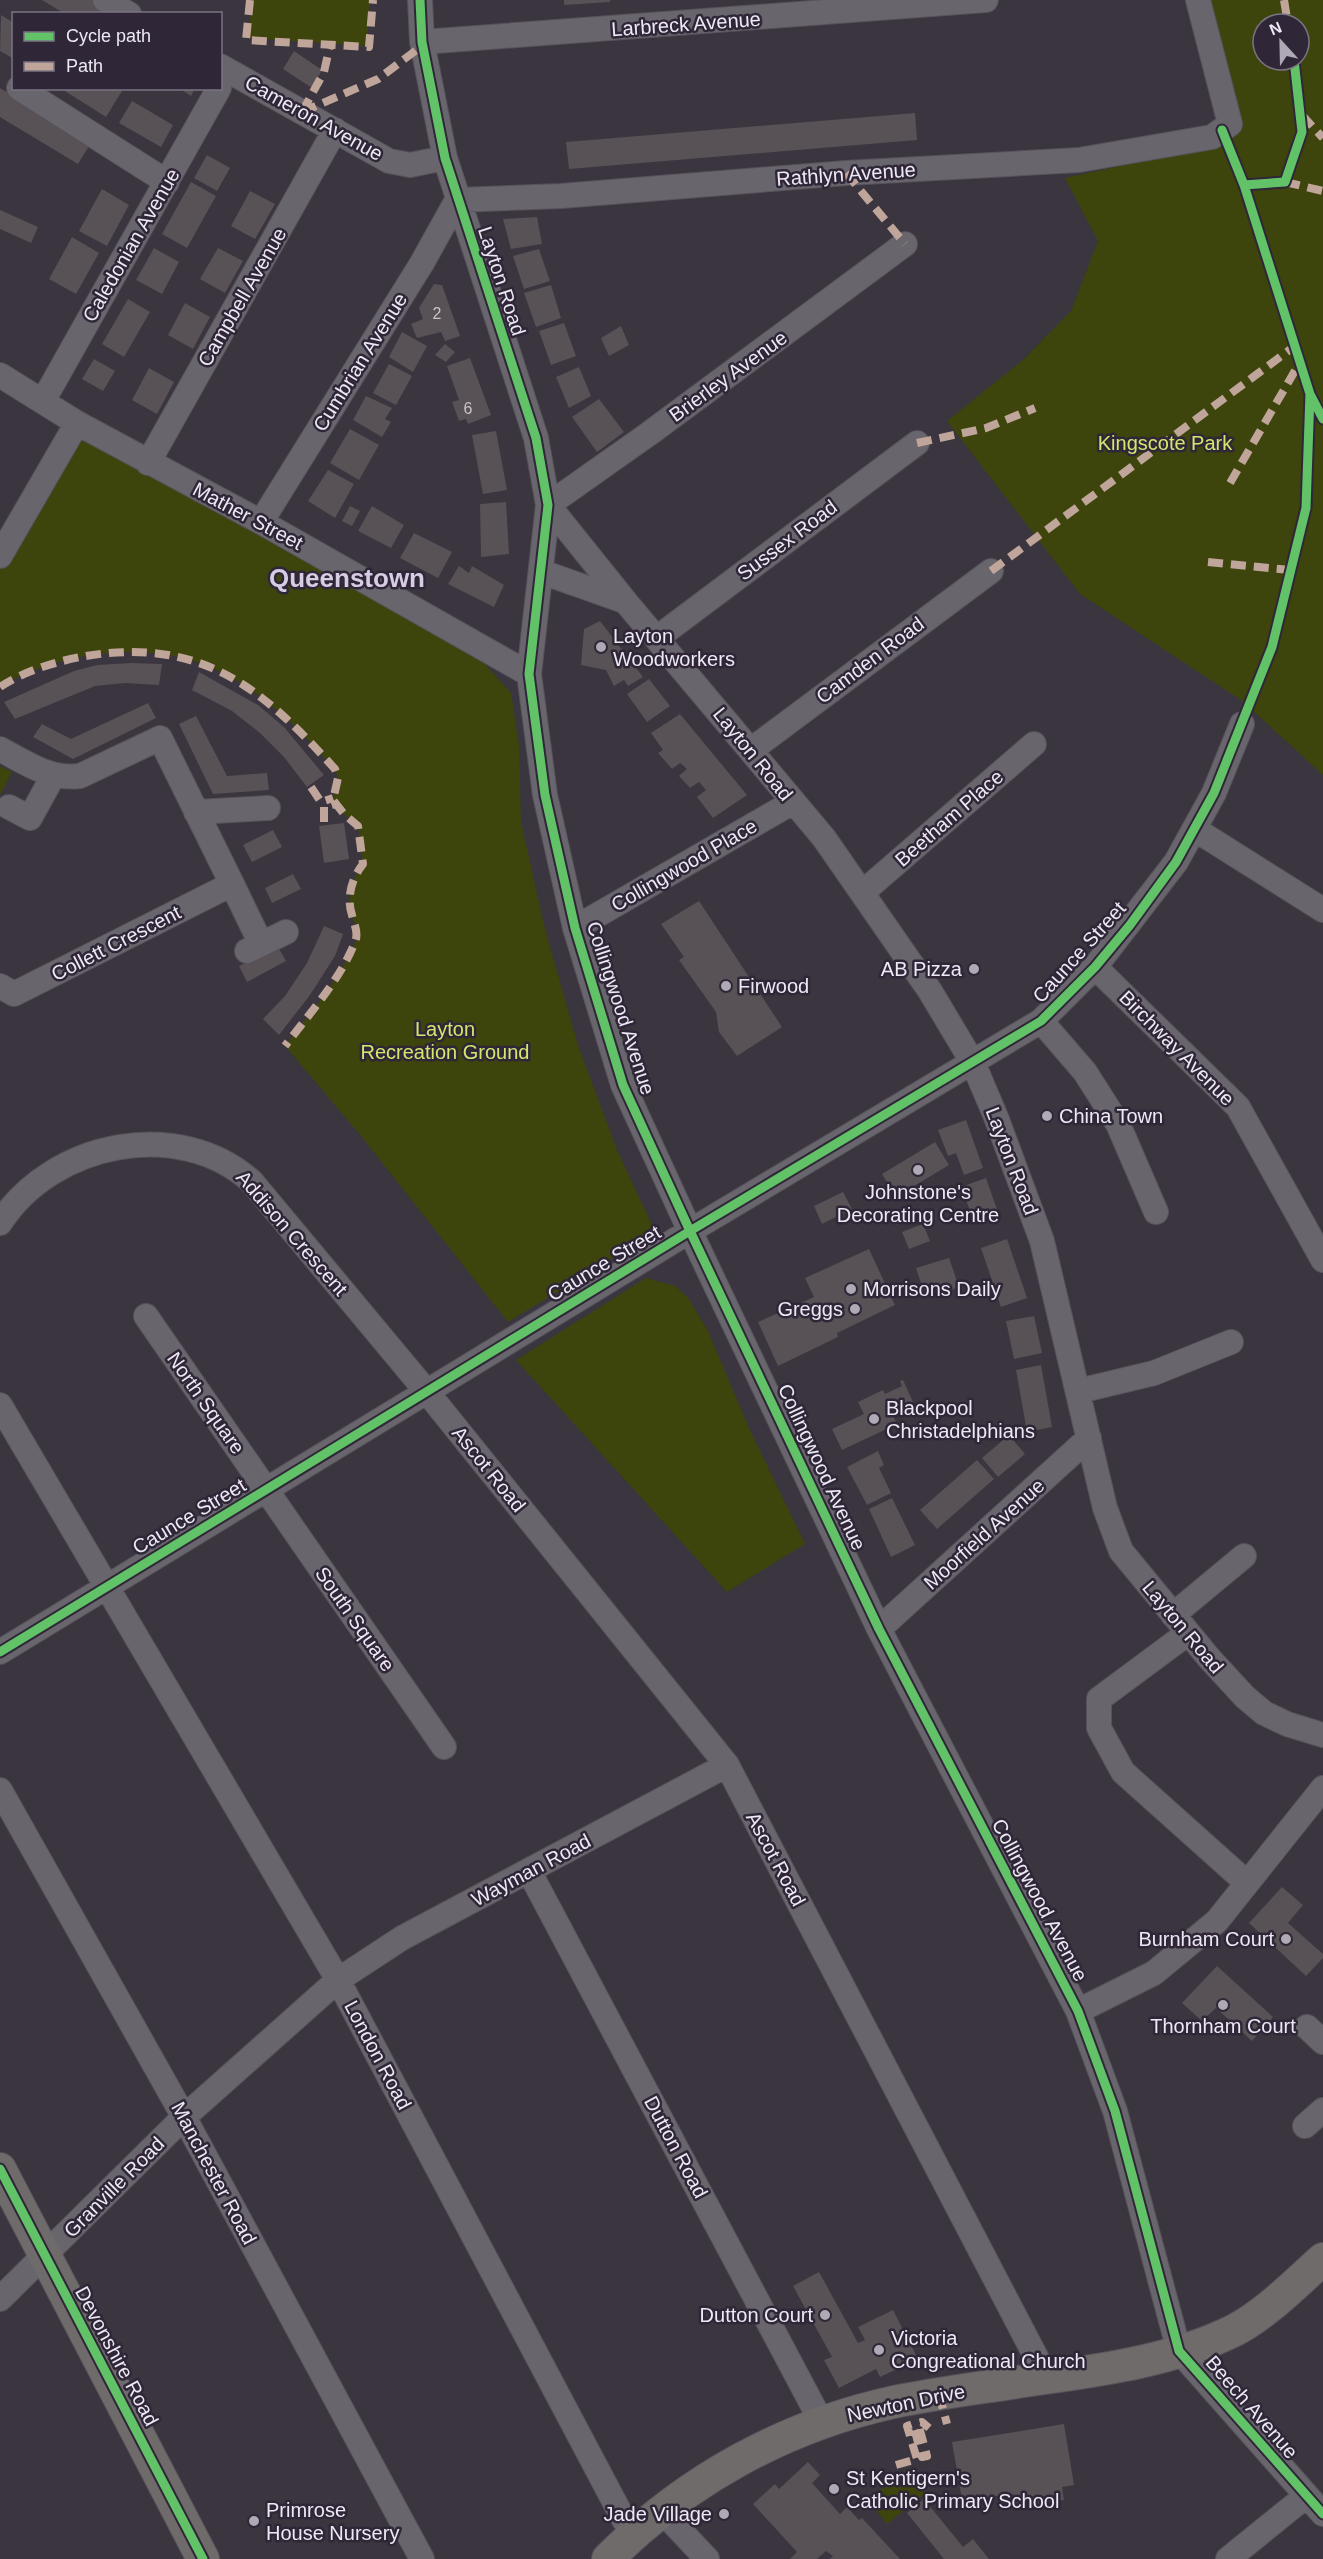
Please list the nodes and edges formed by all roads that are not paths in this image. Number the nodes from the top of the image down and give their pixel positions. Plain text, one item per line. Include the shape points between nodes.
1 (105, 0) edge
2 (420, 0) edge
3 (986, 0) edge
4 (1198, 0) edge
5 (126, 12) edge
6 (422, 42) junction
7 (222, 78) edge
8 (22, 90) edge
9 (216, 90) edge
10 (335, 130) junction
11 (445, 158) junction
12 (167, 182) junction
13 (457, 200) junction
14 (905, 244) dead end
15 (0, 375) edge
16 (43, 401) junction
17 (76, 423) junction
18 (917, 443) dead end
19 (148, 463) junction
20 (548, 505) junction
21 (261, 522) junction
22 (0, 556) edge
23 (990, 571) dead end
24 (542, 572) junction
25 (625, 601) junction
26 (657, 638) junction
27 (529, 674) junction
28 (1242, 724) dead end
29 (1034, 744) dead end
30 (0, 749) edge
31 (752, 750) junction
32 (52, 776) junction
33 (793, 801) junction
34 (9, 807) dead end
35 (269, 809) dead end
36 (196, 812) junction
37 (1196, 830) junction
38 (232, 884) junction
39 (863, 892) junction
40 (1323, 910) edge
41 (575, 928) junction
42 (286, 932) dead end
43 (1095, 967) junction
44 (0, 986) edge
45 (1041, 1021) junction
46 (973, 1063) junction
47 (1156, 1212) dead end
48 (0, 1223) edge
49 (690, 1231) junction
50 (1323, 1260) edge
51 (146, 1316) dead end
52 (1231, 1342) dead end
53 (427, 1392) junction
54 (1079, 1392) junction
55 (0, 1405) edge
56 (1089, 1438) junction
57 (267, 1490) junction
58 (1244, 1556) dead end
59 (106, 1588) junction
60 (1181, 1624) junction
61 (879, 1629) junction
62 (0, 1652) edge
63 (1323, 1735) edge
64 (444, 1747) dead end
65 (727, 1765) junction
66 (1323, 1788) edge
67 (0, 1790) edge
68 (529, 1871) junction
69 (1247, 1882) junction
70 (338, 1980) junction
71 (1078, 2011) junction
72 (184, 2117) junction
73 (0, 2169) edge
74 (44, 2257) junction
75 (1323, 2259) edge
76 (0, 2300) edge
77 (1179, 2351) junction
78 (1047, 2378) junction
79 (822, 2422) junction
80 (1306, 2496) junction
81 (661, 2510) junction
82 (1323, 2514) edge
83 (636, 2530) junction
84 (203, 2559) edge
85 (422, 2559) edge
86 (608, 2559) edge
87 (706, 2559) edge
88 (1228, 2559) edge

1 - 5 street
2 - 6 street, Layton Road
3 - 6 street, Larbreck Avenue
4 - 13 street, Rathlyn Avenue via 1230,124 1212,137 1079,160
6 - 11 street, Layton Road
7 - 10 street, Cameron Avenue
8 - 12 street
9 - 12 street, Caledonian Avenue
10 - 11 street, Cameron Avenue via 401,165
10 - 19 street, Campbell Avenue
11 - 13 street, Layton Road
12 - 16 street, Caledonian Avenue
13 - 20 street, Layton Road via 536,438
13 - 21 street, Cumbrian Avenue
14 - 20 street, Brierley Avenue
15 - 16 street, Mather Street
16 - 17 street, Mather Street
17 - 19 street, Mather Street
17 - 22 street
18 - 26 street, Sussex Road
19 - 21 street, Mather Street
20 - 24 street, Layton Road
20 - 25 street, Layton Road
21 - 27 street, Mather Street
23 - 31 street, Camden Road
24 - 25 street, Layton Road
24 - 27 street, Collingwood Avenue
25 - 26 street, Layton Road
26 - 31 street, Layton Road
27 - 41 street, Collingwood Avenue via 546,795
28 - 37 street, Caunce Street
29 - 39 street, Beetham Place
30 - 32 street
31 - 33 street, Layton Road
32 - 34 street via 30,818
32 - 36 street via 80,776 160,738
33 - 39 street, Layton Road
33 - 41 street, Collingwood Place
35 - 36 street
36 - 38 street
37 - 40 street
37 - 43 street, Caunce Street via 1156,890
38 - 42 street via 254,948
38 - 44 street, Collett Crescent via 14,994
39 - 46 street, Layton Road
41 - 49 street, Collingwood Avenue via 623,1085
43 - 45 street, Caunce Street
43 - 50 street, Birchway Avenue via 1238,1107
45 - 46 street, Caunce Street
45 - 47 street via 1085,1072 1118,1124
46 - 49 street, Caunce Street
46 - 54 street, Layton Road via 1042,1241
48 - 53 street, Addison Crescent via 28,1189 70,1162 95,1153 170,1145 215,1157 252,1182
49 - 53 street, Caunce Street
49 - 61 street, Collingwood Avenue
51 - 57 street, North Square
52 - 54 street via 1154,1373
53 - 57 street, Caunce Street
53 - 65 street, Ascot Road
54 - 56 street, Layton Road
55 - 59 street
56 - 60 street, Layton Road via 1114,1538 1128,1562
56 - 61 street, Moorfield Avenue
57 - 59 street, Caunce Street
57 - 64 street, South Square
58 - 60 street
59 - 62 street, Caunce Street
59 - 70 street, London Road
60 - 63 street, Layton Road via 1231,1683 1264,1713
60 - 69 street via 1099,1700 1099,1728 1123,1772
61 - 71 street, Collingwood Avenue
65 - 68 street, Wayman Road
65 - 78 street, Ascot Road
66 - 69 street
67 - 72 street, Manchester Road
68 - 70 street, Wayman Road via 392,1944
68 - 79 street, Dutton Road
69 - 71 street via 1216,1921 1154,1973
70 - 72 street, Granville Road
70 - 83 street, London Road via 624,2520
71 - 77 street, Collingwood Avenue via 1115,2111
72 - 74 street, Granville Road
72 - 85 street, Manchester Road
73 - 74 main road, Devonshire Road
74 - 76 street, Granville Road
74 - 84 main road, Devonshire Road
75 - 77 main road, Newton Drive via 1235,2329
77 - 78 main road, Newton Drive
77 - 80 street, Beech Avenue
78 - 79 main road, Newton Drive via 892,2403
79 - 81 main road, Newton Drive via 726,2464
80 - 82 street, Beech Avenue
80 - 88 street
81 - 83 main road, Newton Drive
81 - 87 street
83 - 86 main road, Newton Drive

